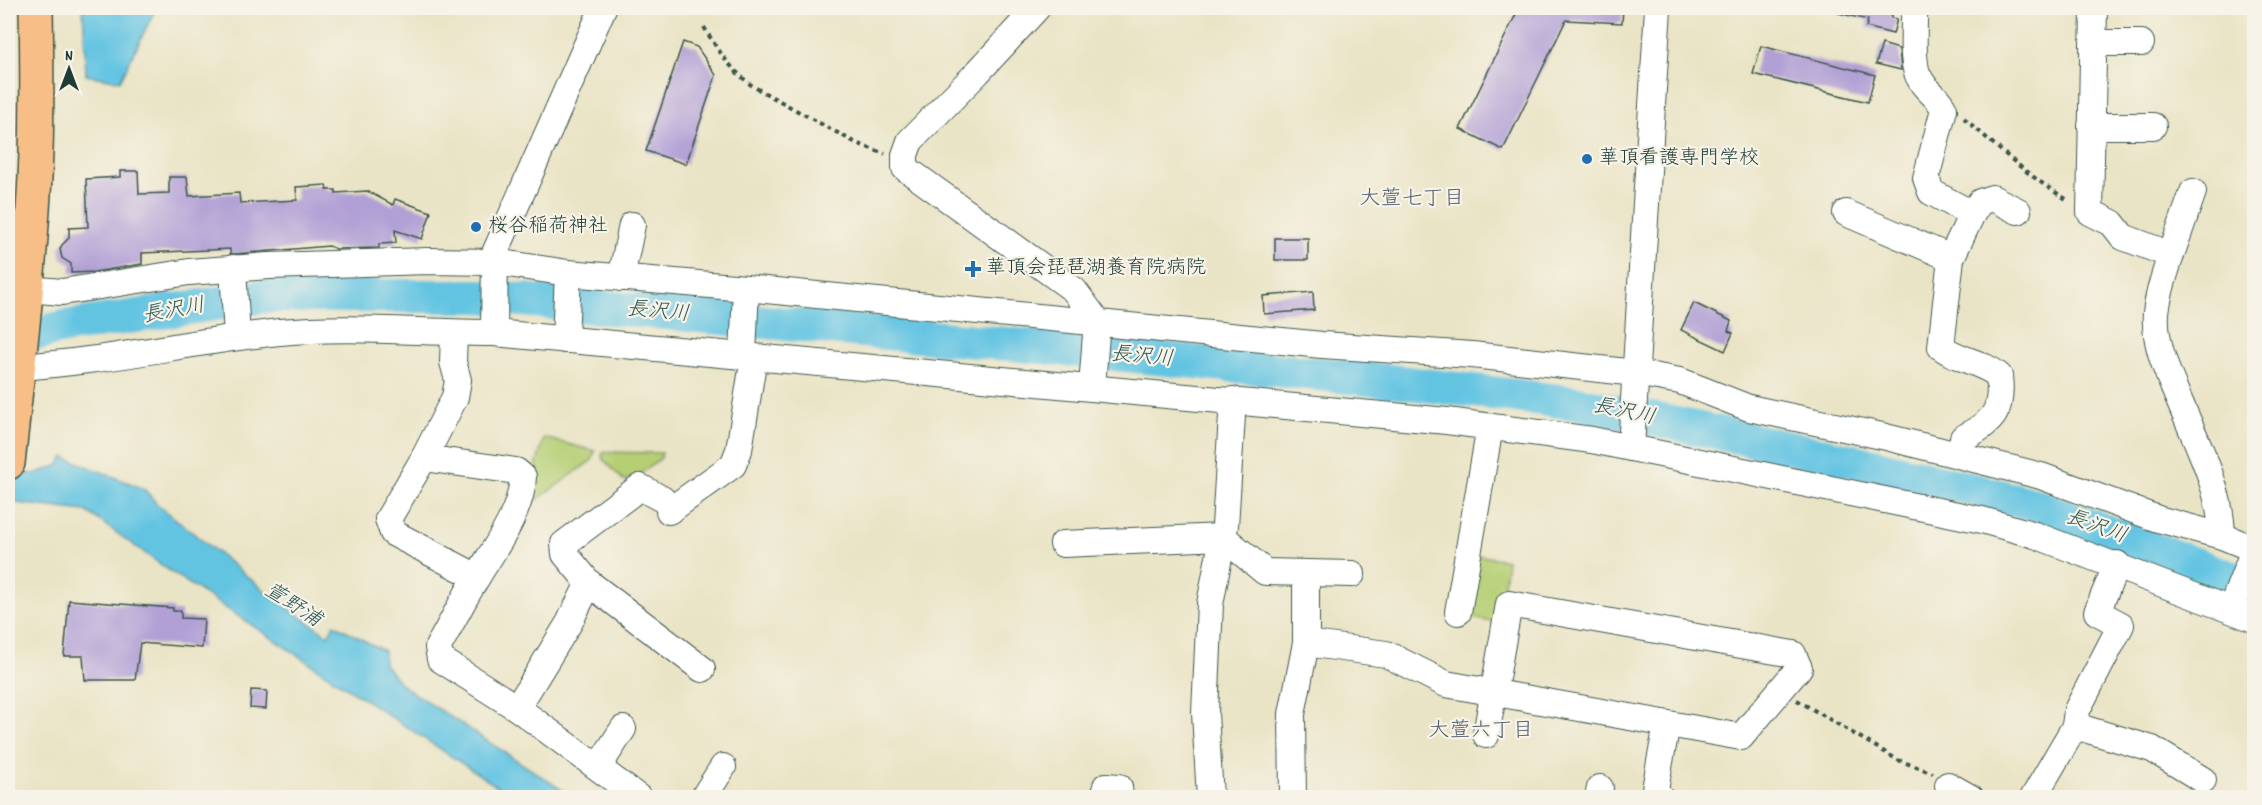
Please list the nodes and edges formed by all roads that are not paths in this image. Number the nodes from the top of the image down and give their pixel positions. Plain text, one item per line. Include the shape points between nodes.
1 (36, 8) edge
2 (603, 8) edge
3 (1037, 8) edge
4 (1658, 8) edge
5 (1914, 8) edge
6 (2094, 8) edge
7 (2093, 43) junction
8 (2142, 43) dead end
9 (2091, 126) junction
10 (2153, 126) dead end
11 (2193, 192) dead end
12 (2018, 211) dead end
13 (1846, 213) dead end
14 (1972, 214) junction
15 (632, 225) dead end
16 (2171, 255) junction
17 (1951, 258) junction
18 (495, 269) junction
19 (234, 272) junction
20 (621, 278) junction
21 (568, 279) junction
22 (746, 292) junction
23 (26, 300) junction
24 (1097, 324) junction
25 (494, 327) junction
26 (237, 331) junction
27 (454, 333) junction
28 (566, 336) junction
29 (746, 353) junction
30 (19, 364) junction
31 (1636, 378) junction
32 (1093, 382) junction
33 (1233, 400) junction
34 (1490, 427) junction
35 (1632, 442) junction
36 (1960, 455) junction
37 (424, 458) junction
38 (8, 463) edge
39 (2222, 536) junction
40 (1223, 537) junction
41 (1064, 544) dead end
42 (2253, 552) edge
43 (2117, 564) junction
44 (1306, 573) junction
45 (1352, 574) dead end
46 (477, 577) junction
47 (589, 583) junction
48 (2233, 605) junction
49 (1458, 612) dead end
50 (2254, 619) edge
51 (1306, 643) junction
52 (702, 669) dead end
53 (1493, 693) junction
54 (517, 708) junction
55 (1667, 724) junction
56 (2075, 726) junction
57 (623, 729) dead end
58 (1486, 735) dead end
59 (598, 766) junction
60 (723, 766) dead end
61 (2203, 780) dead end
62 (1948, 785) road end
63 (639, 798) edge
64 (703, 798) edge
65 (1210, 798) edge
66 (1293, 798) edge
67 (1660, 798) edge
68 (1971, 798) edge
69 (2033, 798) edge

1 - 23 main road via 37,126
2 - 18 street via 495,253
3 - 24 street via 910,141 905,168 1074,290
4 - 31 street
5 - 14 street via 1916,72 1944,109 1926,178 1931,192
6 - 7 street
7 - 8 street
7 - 9 street
9 - 10 street
9 - 16 street via 2090,212 2112,223 2123,237
11 - 16 street
12 - 14 street via 1992,198 1980,202
13 - 17 street
14 - 17 street
15 - 20 street
16 - 39 street via 2156,313 2157,338 2207,466 2222,518
17 - 36 street via 1941,347 1952,356 1992,370 1999,376 2001,393 1997,411 1987,425 1963,438
18 - 19 street via 428,261 319,263
18 - 21 street
18 - 25 street
19 - 23 street via 132,280
19 - 26 street
20 - 21 street
20 - 22 street
21 - 28 street
22 - 24 street
22 - 29 street
23 - 30 main road
24 - 31 street via 1472,355
24 - 32 street
25 - 27 street
25 - 28 street
26 - 27 street
26 - 30 street via 78,362
27 - 37 street via 453,362 458,380 455,397
28 - 29 street
29 - 32 street
29 - 47 street via 739,450 733,465 666,505 640,487 564,544 565,554
30 - 38 main road
31 - 35 street
31 - 36 street via 1680,381 1749,408
32 - 33 street
33 - 34 street
33 - 40 street
34 - 35 street
34 - 49 street
35 - 43 street via 1982,520
36 - 39 street via 2040,476 2158,519
37 - 46 street via 388,519 393,533
37 - 46 street via 516,471 523,477 505,532
39 - 42 street
40 - 41 street
40 - 44 street via 1265,572
40 - 65 street via 1210,604 1205,714
42 - 48 street
43 - 48 street
43 - 56 street via 2097,612 2121,625 2077,710
44 - 45 street
44 - 51 street
46 - 54 street via 438,647 440,659
47 - 52 street
47 - 54 street
48 - 50 street
51 - 53 street via 1386,654 1446,684
51 - 66 street via 1292,714
53 - 55 street
53 - 55 street via 1509,604 1793,654 1799,668 1741,737
53 - 58 street
54 - 59 street
55 - 67 street via 1655,789
56 - 61 street via 2152,749
56 - 69 street
57 - 59 street
59 - 63 street
60 - 64 street
62 - 68 street

